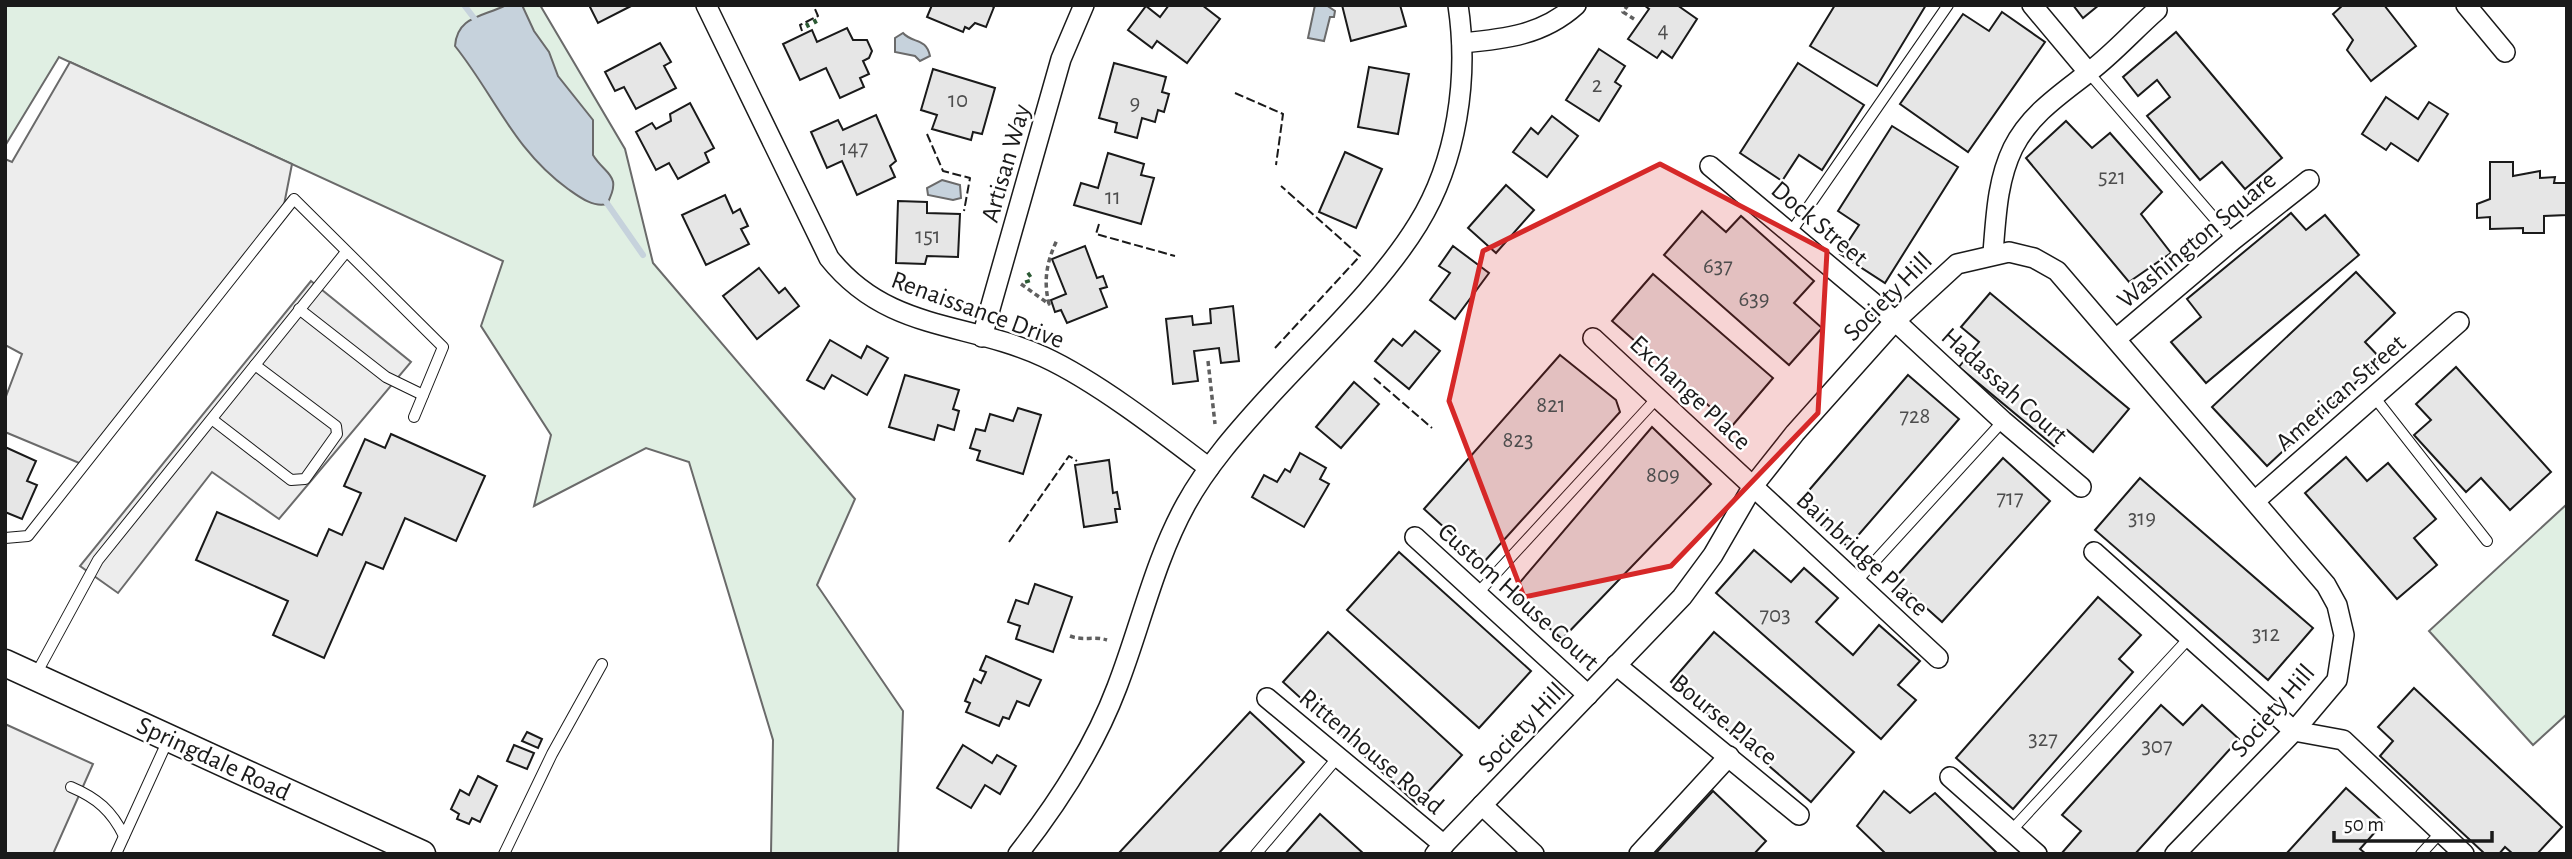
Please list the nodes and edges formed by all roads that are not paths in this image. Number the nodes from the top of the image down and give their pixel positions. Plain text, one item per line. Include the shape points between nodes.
1 (706, 5) edge
2 (1084, 5) edge
3 (1458, 5) edge
4 (1576, 5) edge
5 (1948, 5) edge
6 (2032, 5) edge
7 (2466, 5) edge
8 (2157, 10) dead end
9 (1462, 43) junction
10 (2505, 51) dead end
11 (2089, 73) junction
12 (1710, 166) dead end
13 (2309, 180) dead end
14 (1791, 232) junction
15 (2233, 240) junction
16 (346, 251) junction
17 (1993, 253) junction
18 (299, 309) junction
19 (1895, 321) junction
20 (2459, 322) dead end
21 (982, 337) junction
22 (1593, 338) dead end
23 (2116, 339) junction
24 (255, 365) junction
25 (423, 395) junction
26 (1658, 397) junction
27 (2375, 398) junction
28 (414, 417) dead end
29 (213, 420) junction
30 (2003, 421) junction
31 (1209, 468) junction
32 (1754, 486) junction
33 (2081, 486) dead end
34 (2256, 500) junction
35 (1415, 537) dead end
36 (5, 538) edge
37 (2487, 541) dead end
38 (2094, 552) dead end
39 (1855, 583) junction
40 (1477, 594) junction
41 (2192, 636) junction
42 (1938, 658) dead end
43 (5, 663) edge
44 (602, 664) dead end
45 (1616, 665) junction
46 (35, 676) junction
47 (1588, 695) junction
48 (1267, 698) dead end
49 (2294, 731) junction
50 (169, 737) junction
51 (1729, 756) junction
52 (1338, 757) junction
53 (1950, 777) dead end
54 (71, 787) dead end
55 (1482, 805) junction
56 (1799, 815) dead end
57 (2011, 831) junction
58 (2441, 832) junction
59 (124, 836) junction
60 (1439, 849) edge
61 (116, 854) edge
62 (422, 854) edge
63 (504, 854) edge
64 (1018, 854) edge
65 (1256, 854) edge
66 (1534, 854) edge
67 (1639, 854) edge
68 (2037, 854) edge
69 (2175, 854) edge
70 (2421, 854) edge
71 (2464, 854) edge

1 - 21 street, Renaissance Drive via 839,271 861,291 899,313
2 - 21 street, Artisan Way via 1066,46
3 - 9 street
4 - 9 street via 1537,31
5 - 14 lane
6 - 11 street
7 - 10 street
8 - 11 street
9 - 31 street via 1458,107 1450,145 1418,224 1393,260
11 - 15 lane
11 - 17 street via 2068,85 2032,118 2013,147 1999,187
12 - 14 street, Dock Street
13 - 15 street, Washington Square
14 - 19 street, Dock Street
15 - 23 street, Washington Square
16 - 18 lane
16 - 25 lane via 443,347
16 - 36 lane via 293,199 28,536
17 - 19 street, Society Hill via 1957,264
17 - 23 street, Society Hill via 2034,258 2057,271
18 - 24 lane
18 - 25 lane via 386,377
19 - 30 street, Hadassah Court
19 - 32 street, Society Hill
20 - 27 street, American Street
21 - 31 street, Renaissance Drive via 1028,350 1067,368
22 - 26 street, Exchange Place
23 - 34 street, Society Hill
24 - 29 lane
24 - 29 lane via 336,426 337,434 304,479 291,480
25 - 28 lane
26 - 32 street, Exchange Place
26 - 40 lane
27 - 34 street, American Street
27 - 37 lane
29 - 46 lane via 98,560
30 - 33 street, Hadassah Court
30 - 39 lane
31 - 64 street via 1162,552 1128,658 1095,736 1056,803
32 - 39 street, Bainbridge Place
32 - 45 street, Society Hill via 1682,597
34 - 49 street, Society Hill via 2326,585 2344,635 2337,680
35 - 40 street, Custom House Court
38 - 41 street
39 - 42 street, Bainbridge Place
40 - 47 street, Custom House Court
41 - 49 street
41 - 57 lane
43 - 46 main road, Springdale Road
44 - 63 lane
45 - 47 street, Society Hill
45 - 51 street, Bourse Place
46 - 50 main road, Springdale Road
47 - 55 street, Society Hill
48 - 52 street, Rittenhouse Road
49 - 58 street via 2343,740
49 - 69 street, Society Hill
50 - 59 lane
50 - 62 main road, Springdale Road
51 - 56 street, Bourse Place
51 - 67 street
52 - 60 street, Rittenhouse Road
52 - 65 lane
53 - 57 street
54 - 59 lane via 101,802
55 - 60 street, Society Hill
55 - 66 street
57 - 68 street
58 - 70 lane
58 - 71 street
59 - 61 lane

